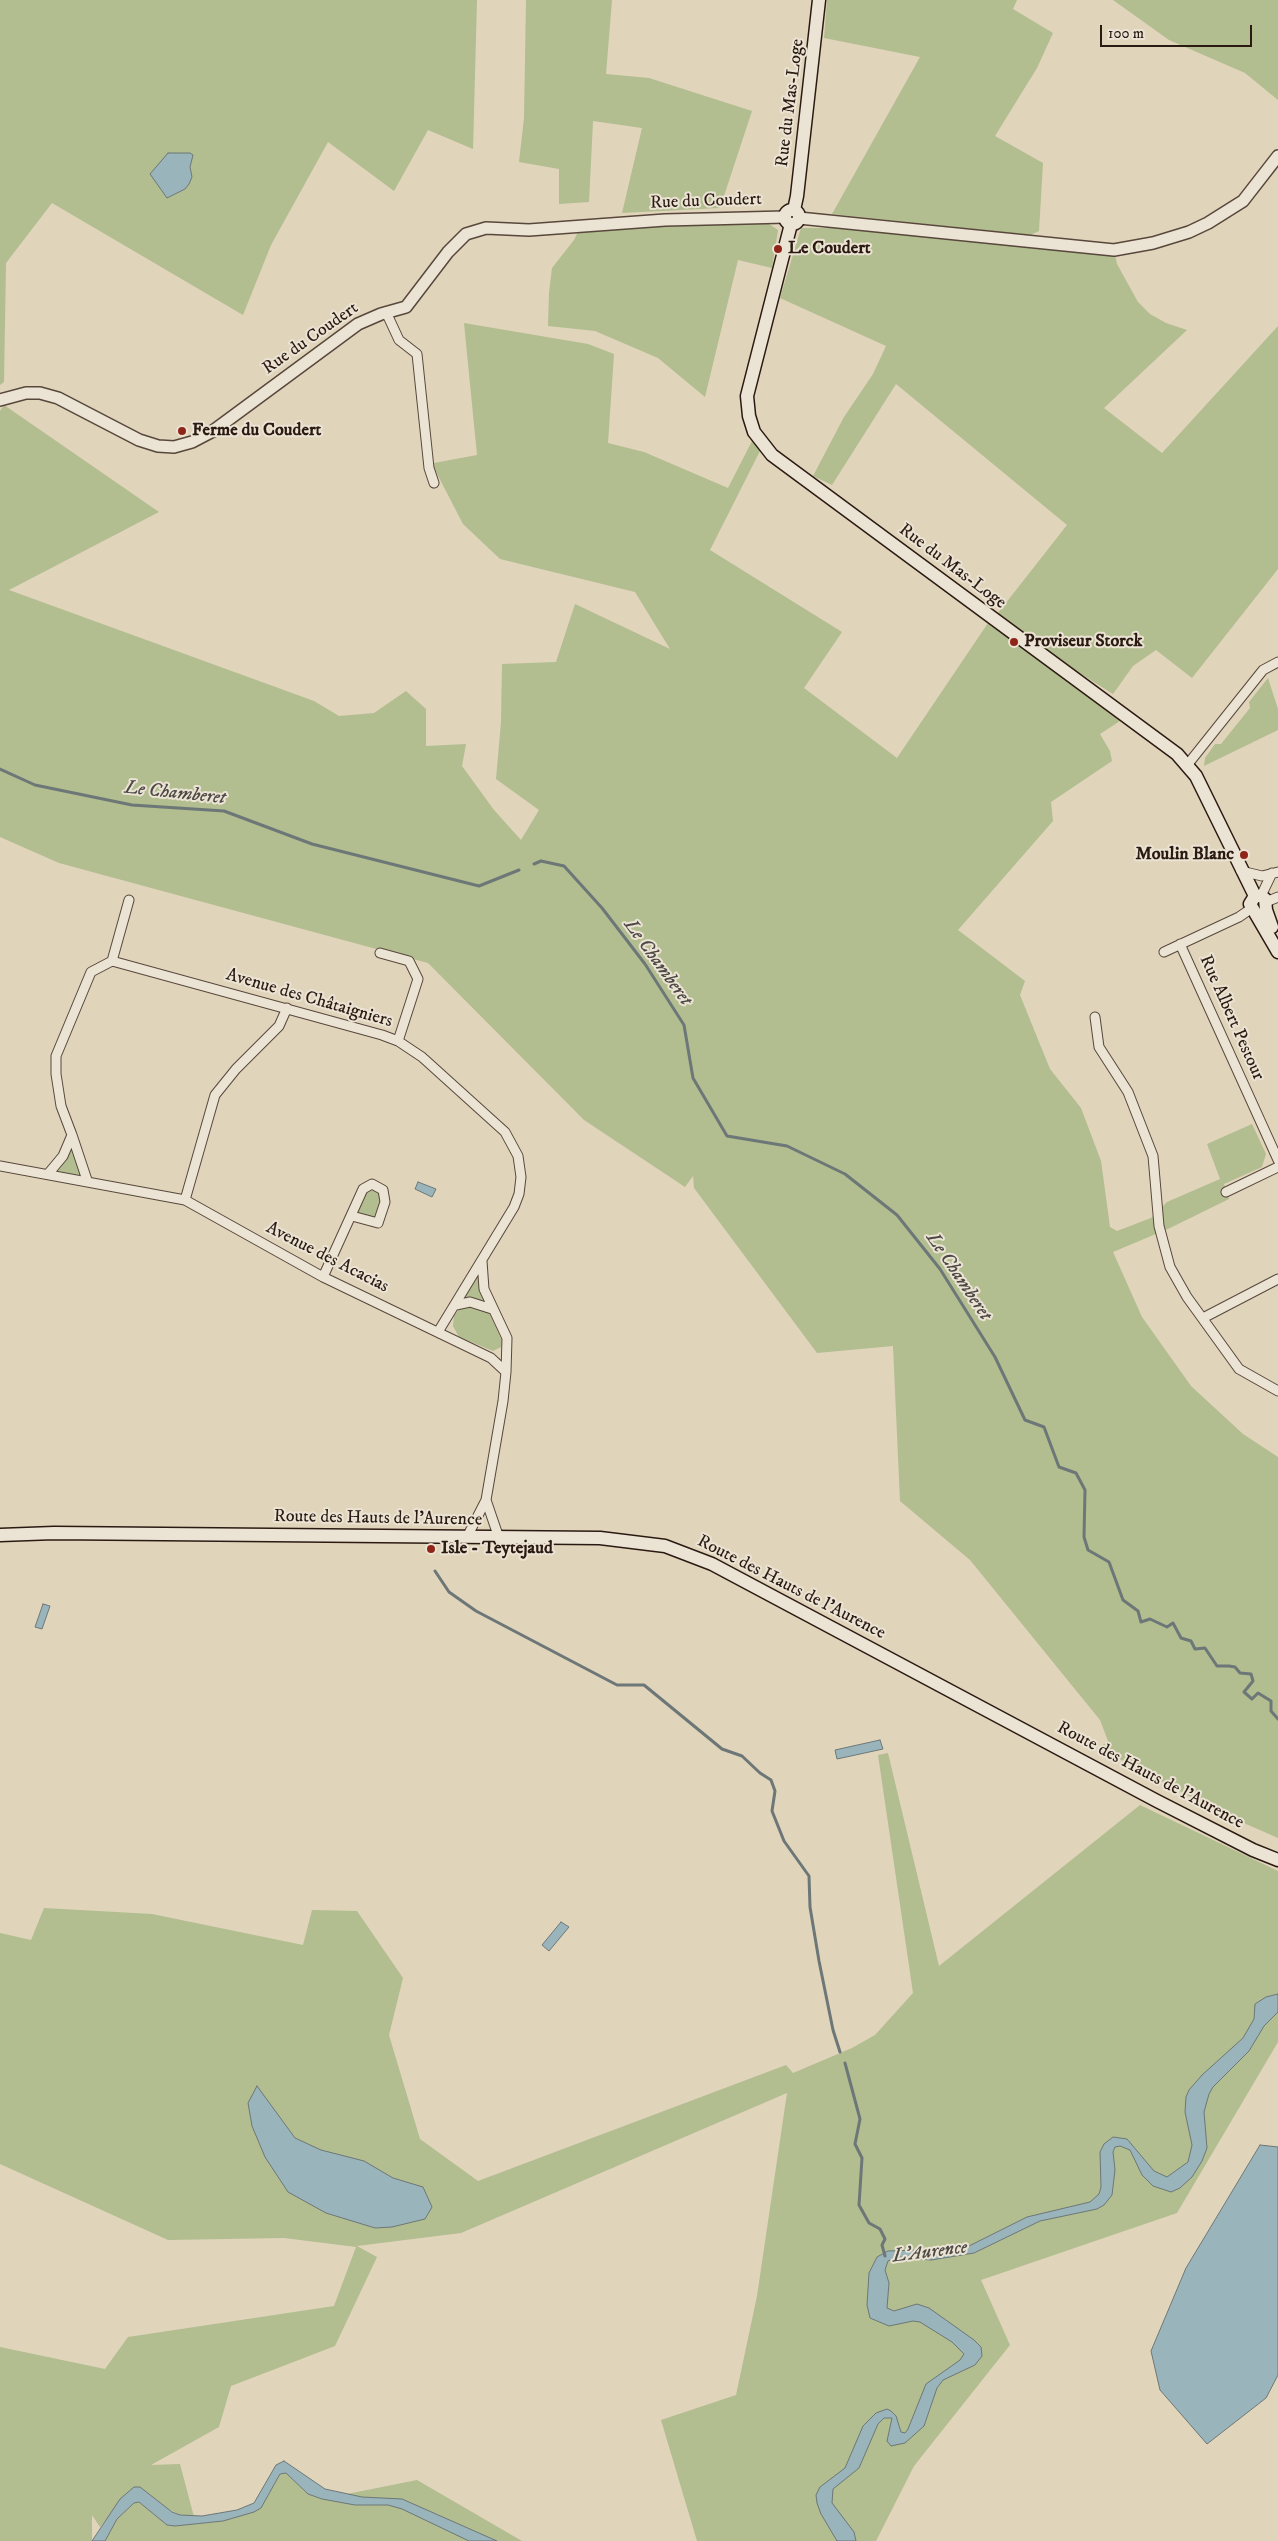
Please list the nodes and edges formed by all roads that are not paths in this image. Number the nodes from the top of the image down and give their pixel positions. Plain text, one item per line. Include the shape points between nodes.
1 (819, 0) edge
2 (1278, 156) edge
3 (792, 217) junction
4 (386, 312) junction
5 (0, 400) edge
6 (434, 483) dead end
7 (1278, 662) edge
8 (1188, 764) junction
9 (1241, 871) junction
10 (1275, 873) edge
11 (1278, 897) edge
12 (129, 900) dead end
13 (1259, 903) junction
14 (1180, 944) junction
15 (1278, 945) edge
16 (1164, 952) dead end
17 (1278, 952) edge
18 (380, 953) dead end
19 (112, 961) junction
20 (287, 1008) junction
21 (1095, 1017) dead end
22 (398, 1041) junction
23 (72, 1135) junction
24 (1278, 1160) edge
25 (0, 1166) edge
26 (1278, 1167) edge
27 (48, 1174) junction
28 (87, 1180) junction
29 (1226, 1192) dead end
30 (185, 1200) junction
31 (352, 1216) junction
32 (482, 1261) junction
33 (323, 1277) junction
34 (1278, 1279) edge
35 (456, 1305) junction
36 (492, 1309) junction
37 (1203, 1318) junction
38 (438, 1332) junction
39 (506, 1372) junction
40 (1278, 1392) edge
41 (486, 1500) junction
42 (0, 1535) edge
43 (467, 1537) junction
44 (499, 1538) junction
45 (1278, 1860) edge

1 - 3 main road, Rue du Mas-Loge via 798,196
2 - 3 street, Rue du Coudert via 1243,201 1208,222 1189,232 1153,243 1114,250
3 - 4 street, Rue du Coudert via 665,220 529,230 478,229 466,234 448,252 406,307
3 - 8 main road, Rue du Mas-Loge via 747,396 754,432 772,454
4 - 5 street, Rue du Coudert via 358,324 213,431 174,447 139,440 58,398 40,393
4 - 6 street via 399,340 417,354 428,468
7 - 8 street via 1263,670
8 - 9 main road, Rue du Mas-Loge
9 - 10 street via 1262,876
9 - 13 main road, Rue du Mas-Loge
10 - 13 street
11 - 13 street, Rue Albert Pestour
12 - 19 street
13 - 14 street, Rue Albert Pestour via 1239,917
13 - 15 main road, Rue du Mas-Loge
13 - 17 main road, Rue du Mas-Loge via 1268,937
14 - 16 street, Rue Albert Pestour
14 - 24 street, Rue Albert Pestour
18 - 22 street via 409,960 418,979
19 - 20 street, Avenue des Châtaigniers
19 - 23 street via 91,972 56,1056 61,1106
20 - 22 street, Avenue des Châtaigniers
20 - 30 street via 279,1026 215,1095
21 - 37 street via 1099,1047 1128,1092 1153,1156 1159,1226 1170,1268
22 - 32 street, Avenue des Châtaigniers via 422,1057 505,1132 518,1156 522,1176 519,1194
23 - 27 street via 63,1156
23 - 28 street
25 - 27 street, Avenue des Acacias
26 - 29 street
27 - 28 street, Avenue des Acacias
28 - 30 street, Avenue des Acacias
30 - 33 street, Avenue des Acacias
31 - 31 street via 363,1189 372,1184 383,1190 385,1202 378,1223
31 - 33 street
32 - 35 street, Avenue des Châtaigniers
32 - 36 street via 484,1289
33 - 38 street, Avenue des Acacias
34 - 37 street
35 - 36 street via 470,1302
35 - 38 street, Avenue des Châtaigniers
36 - 39 street via 507,1338
37 - 40 street via 1239,1369
38 - 39 street, Avenue des Acacias via 491,1358
39 - 41 street
41 - 43 street
41 - 44 street
42 - 43 main road, Route des Hauts de l'Aurence
43 - 44 main road, Route des Hauts de l'Aurence
44 - 45 main road, Route des Hauts de l'Aurence via 600,1538 643,1542 687,1553 1253,1850

